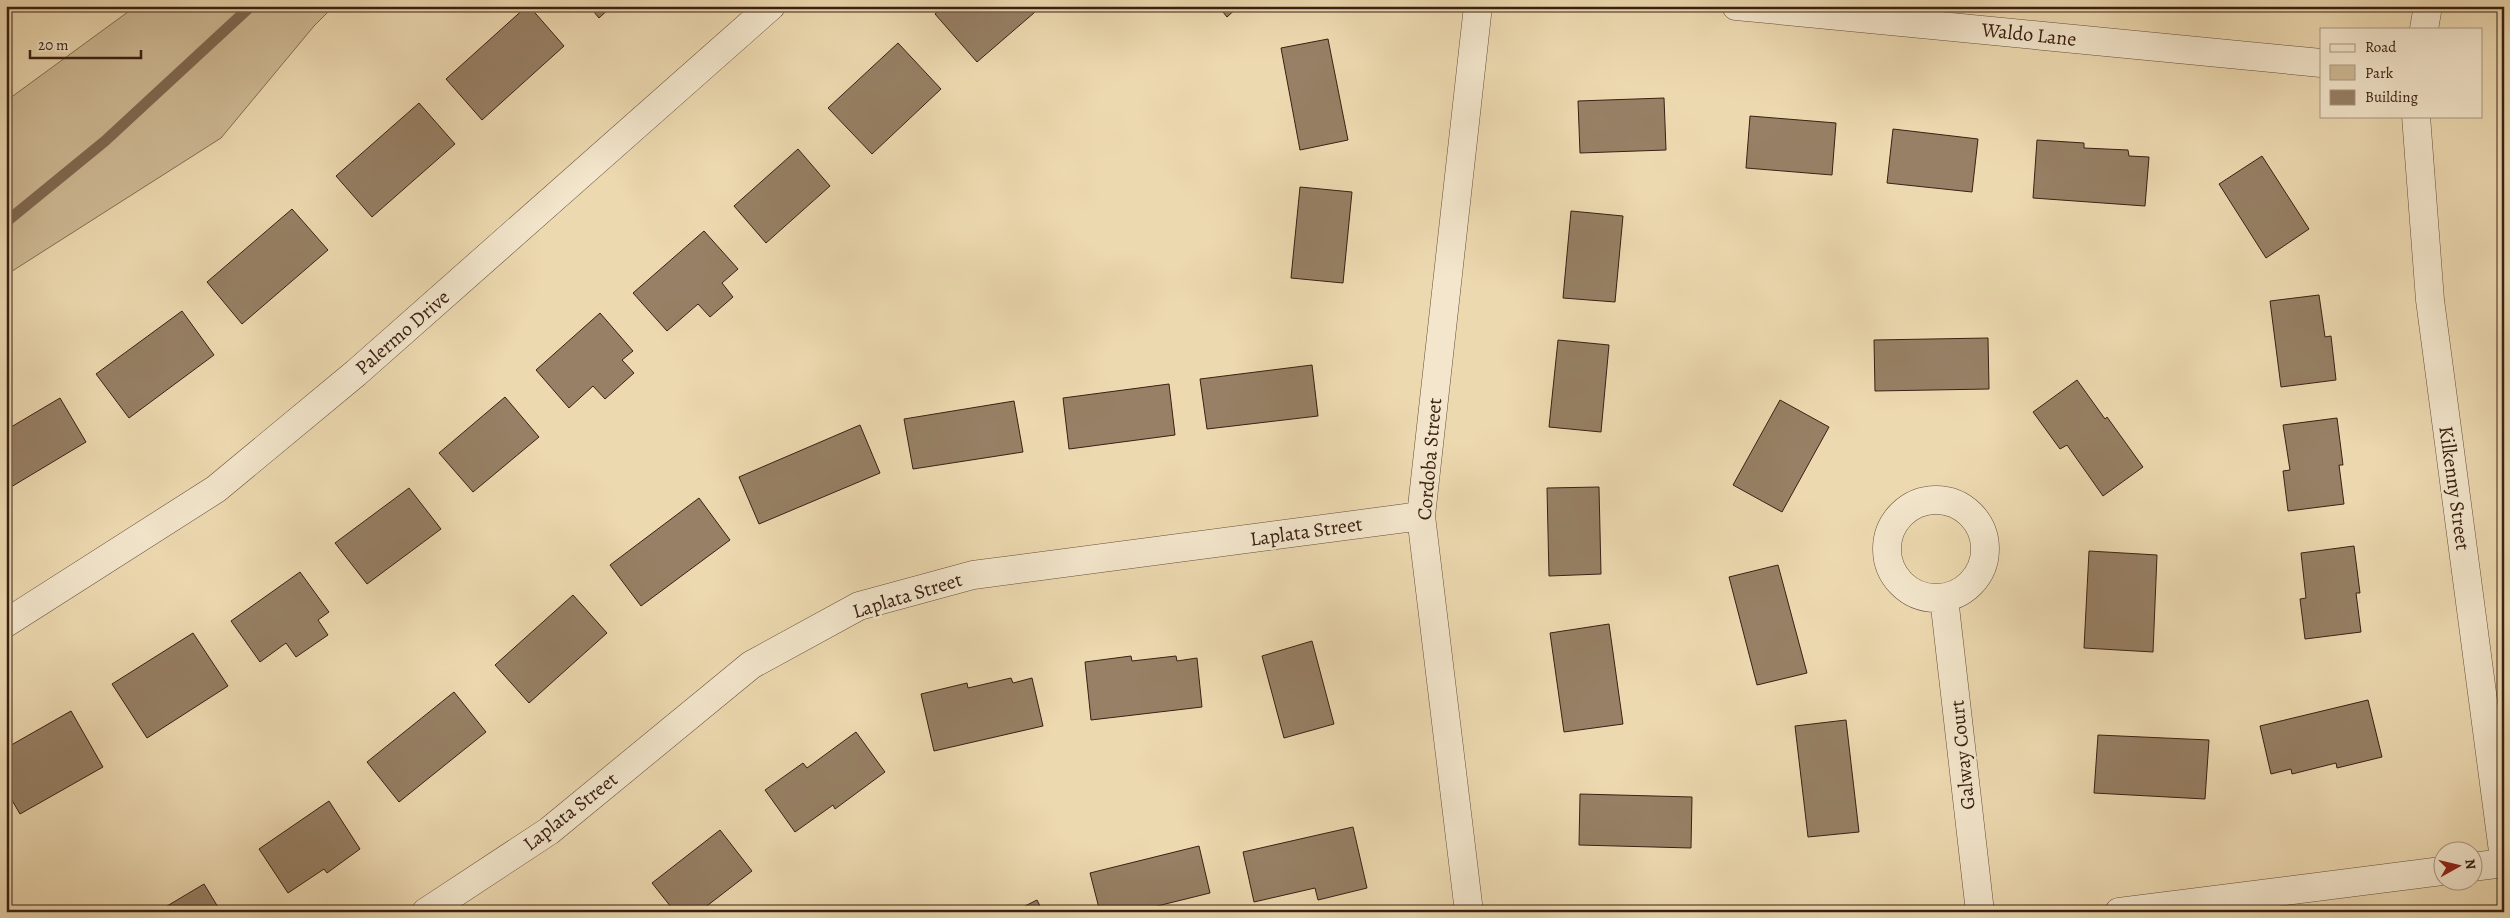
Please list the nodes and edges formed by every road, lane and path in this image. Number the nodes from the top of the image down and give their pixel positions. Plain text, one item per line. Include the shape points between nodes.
1 (771, 6) edge
2 (1478, 6) edge
3 (1736, 6) edge
4 (2428, 6) edge
5 (2424, 28) edge
6 (2320, 63) edge
7 (2416, 118) edge
8 (1421, 516) junction
9 (1944, 598) dead end
10 (6, 623) edge
11 (2504, 859) edge
12 (2504, 863) edge
13 (2482, 866) edge
14 (2432, 872) edge
15 (426, 912) edge
16 (1469, 912) edge
17 (1980, 912) edge
18 (2119, 912) edge

1 - 10 street, Palermo Drive via 356,373 216,489
2 - 8 street, Cordoba Street
3 - 6 street, Waldo Lane
4 - 5 street
7 - 11 street, Kilkenny Street via 2430,300
8 - 15 street, Laplata Street via 974,575 859,606 751,665 549,830
8 - 16 street, Cordoba Street
9 - 17 street, Galway Court
12 - 13 street
14 - 18 street

